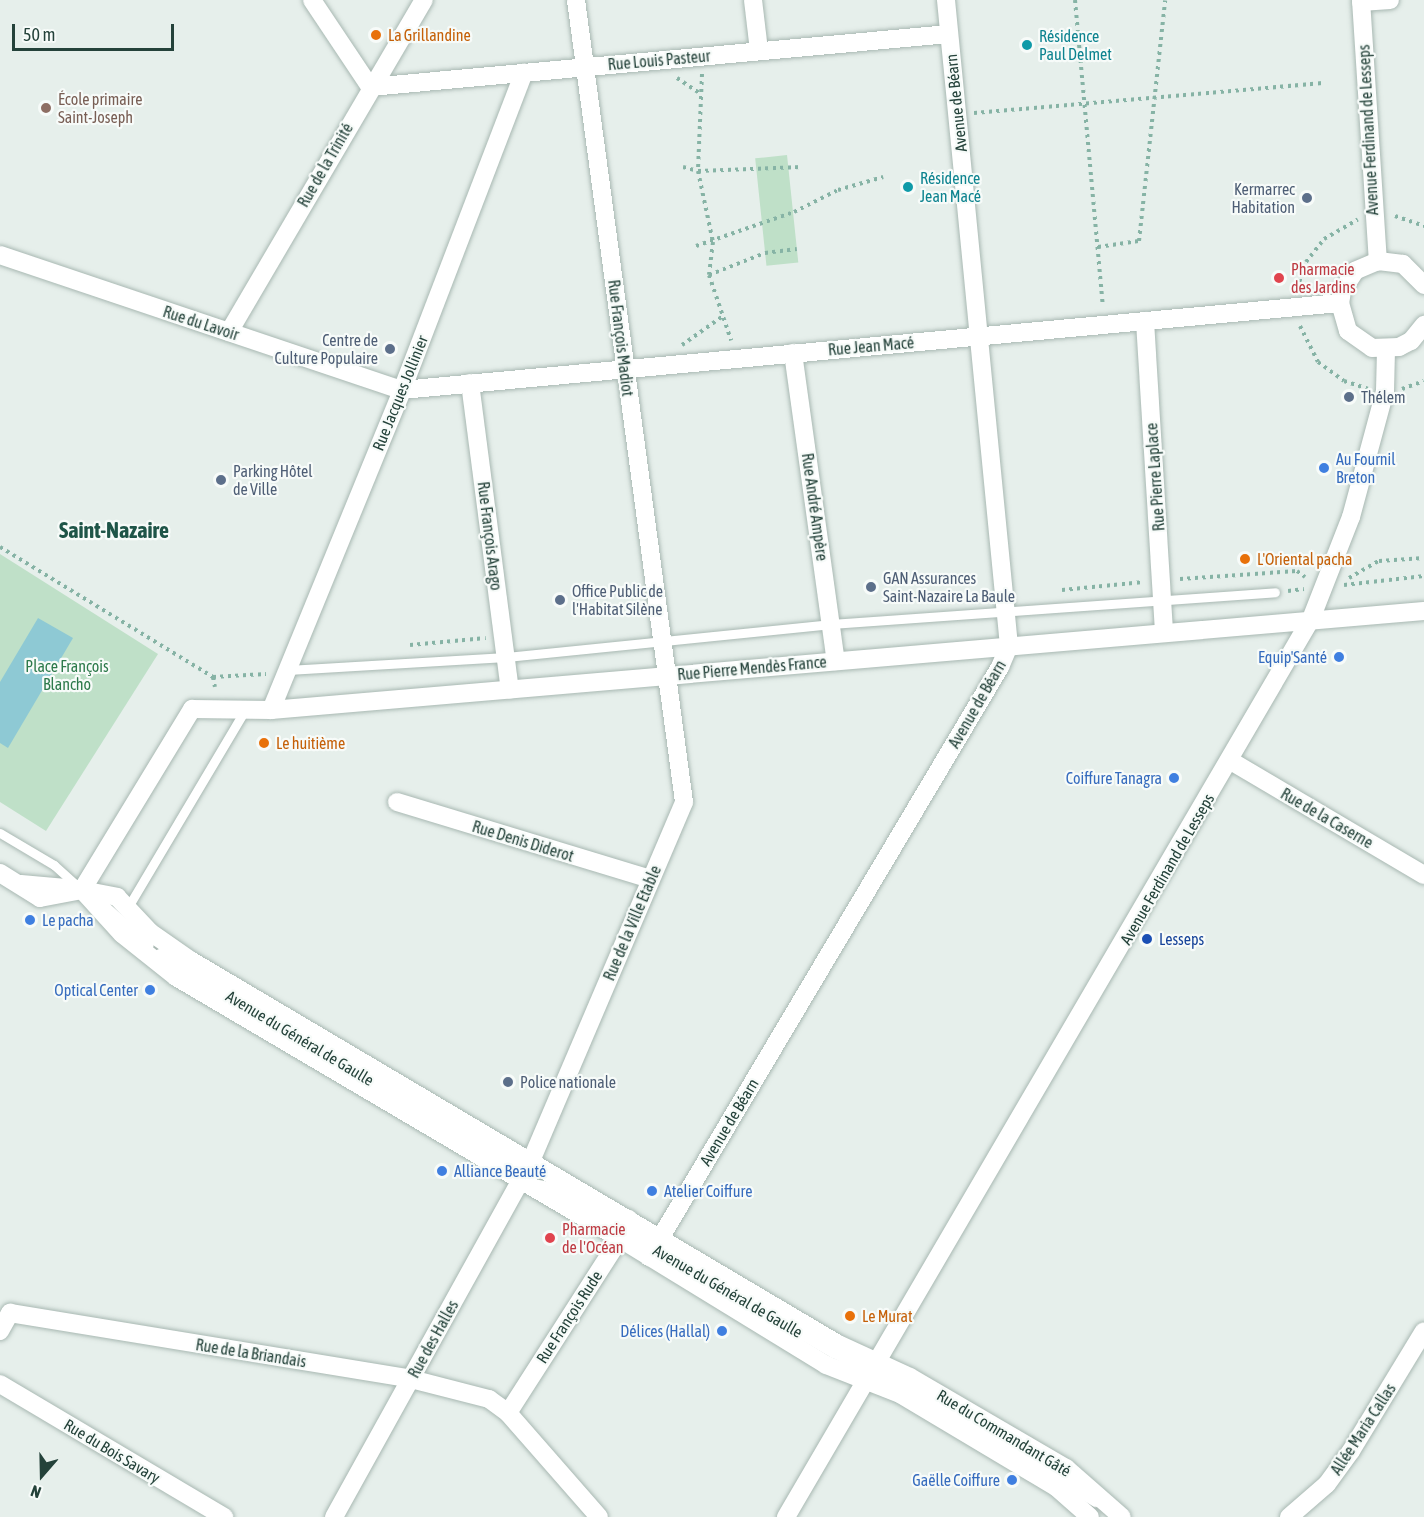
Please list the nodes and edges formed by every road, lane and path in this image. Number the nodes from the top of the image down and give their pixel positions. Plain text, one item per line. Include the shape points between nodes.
1 (312, 0) edge
2 (424, 0) edge
3 (576, 0) edge
4 (753, 0) edge
5 (946, 0) edge
6 (1075, 0) edge
7 (1165, 0) edge
8 (1390, 0) edge
9 (1361, 1) edge
10 (949, 34) junction
11 (759, 50) junction
12 (586, 67) junction
13 (702, 69) dead end
14 (667, 72) dead end
15 (525, 73) junction
16 (1323, 83) dead end
17 (370, 87) junction
18 (701, 94) junction
19 (1152, 97) junction
20 (1085, 103) junction
21 (957, 115) junction
22 (683, 167) dead end
23 (802, 167) dead end
24 (698, 171) junction
25 (883, 177) dead end
26 (713, 242) junction
27 (696, 246) dead end
28 (1098, 247) junction
29 (797, 249) dead end
30 (0, 255) edge
31 (1378, 261) junction
32 (709, 274) junction
33 (1424, 285) edge
34 (1340, 303) junction
35 (723, 316) junction
36 (1145, 321) junction
37 (1104, 325) junction
38 (1424, 325) edge
39 (229, 332) junction
40 (979, 336) junction
41 (732, 343) dead end
42 (677, 348) dead end
43 (1386, 350) junction
44 (794, 353) junction
45 (625, 369) junction
46 (470, 383) junction
47 (402, 390) junction
48 (0, 548) edge
49 (1424, 558) edge
50 (1424, 576) edge
51 (1305, 577) dead end
52 (1349, 578) dead end
53 (1179, 579) dead end
54 (1148, 582) dead end
55 (1326, 587) junction
56 (1055, 591) dead end
57 (1275, 592) joint
58 (1162, 600) junction
59 (1424, 610) edge
60 (1005, 611) junction
61 (1311, 619) junction
62 (832, 624) junction
63 (1164, 632) junction
64 (662, 642) junction
65 (1009, 646) junction
66 (506, 657) junction
67 (836, 661) junction
68 (288, 670) junction
69 (666, 676) junction
70 (213, 677) junction
71 (215, 687) dead end
72 (510, 689) junction
73 (271, 710) junction
74 (245, 711) junction
75 (1231, 761) junction
76 (397, 802) dead end
77 (0, 833) edge
78 (0, 873) edge
79 (1424, 875) edge
80 (650, 879) junction
81 (82, 890) junction
82 (128, 907) junction
83 (531, 1161) junction
84 (521, 1180) junction
85 (623, 1229) junction
86 (655, 1248) junction
87 (1424, 1331) edge
88 (0, 1332) edge
89 (872, 1371) junction
90 (411, 1379) junction
91 (0, 1384) edge
92 (508, 1413) junction
93 (1111, 1514) edge
94 (224, 1517) edge
95 (334, 1517) edge
96 (599, 1517) edge
97 (786, 1517) edge
98 (1090, 1517) edge
99 (1289, 1517) edge

1 - 17 street
2 - 17 street, Rue de la Trinité
3 - 12 street, Rue François Madiot
4 - 11 street
5 - 10 street, Avenue de Béarn
6 - 20 path
7 - 19 path
8 - 9 street
9 - 31 street, Avenue Ferdinand de Lesseps
10 - 11 street, Rue Louis Pasteur
10 - 21 street, Avenue de Béarn
11 - 12 street, Rue Louis Pasteur
12 - 15 street, Rue Louis Pasteur
12 - 45 street, Rue François Madiot
13 - 18 path
14 - 18 path
15 - 17 street, Rue Louis Pasteur
15 - 47 street, Rue Jacques Jollinier
16 - 19 path
17 - 39 street, Rue de la Trinité
18 - 24 path
19 - 20 path
19 - 28 path via 1139,241
20 - 21 path
20 - 28 path
21 - 40 street, Avenue de Béarn
22 - 24 path
23 - 24 path
24 - 26 path
25 - 26 path via 838,190 794,212
26 - 27 path
26 - 32 path
28 - 37 path
29 - 32 path via 765,253
30 - 39 street, Rue du Lavoir
31 - 33 street via 1403,264
31 - 34 street via 1354,272 1342,291
32 - 35 path
34 - 36 street, Rue Jean Macé
34 - 43 street via 1341,318 1353,336 1372,348
35 - 41 path
35 - 42 path
36 - 37 street, Rue Jean Macé
36 - 58 street, Rue Pierre Laplace
37 - 40 street, Rue Jean Macé
38 - 43 street via 1411,341
39 - 47 street, Rue du Lavoir
40 - 44 street, Rue Jean Macé
40 - 60 street, Avenue de Béarn
43 - 55 street, Avenue Ferdinand de Lesseps via 1385,391 1352,517
44 - 45 street, Rue Jean Macé
44 - 62 street, Rue André Ampère
45 - 46 street, Rue Jean Macé
45 - 64 street, Rue François Madiot
46 - 47 street, Rue Jean Macé
46 - 66 street, Rue François Arago
47 - 68 street, Rue Jacques Jollinier
48 - 70 path
49 - 52 path via 1380,561
50 - 55 path
51 - 53 path via 1297,571
54 - 56 path
55 - 57 path
55 - 61 street, Avenue Ferdinand de Lesseps
57 - 58 lane
58 - 60 lane
58 - 63 street, Rue Pierre Laplace
59 - 61 street, Rue Pierre Mendès France
60 - 62 lane
60 - 65 street, Avenue de Béarn
61 - 63 street, Rue Pierre Mendès France
61 - 75 street, Avenue Ferdinand de Lesseps
62 - 64 lane
62 - 67 street, Rue André Ampère
63 - 65 street, Rue Pierre Mendès France
64 - 66 lane
64 - 69 street, Rue François Madiot
65 - 67 street, Rue Pierre Mendès France
65 - 86 street, Avenue de Béarn
66 - 68 lane
66 - 72 street, Rue François Arago
67 - 69 street, Rue Pierre Mendès France
68 - 70 path
68 - 73 street, Rue Jacques Jollinier
69 - 72 street, Rue Pierre Mendès France
69 - 80 street, Rue de la Ville Etable via 684,802
70 - 71 path
72 - 73 street, Rue Pierre Mendès France
73 - 74 street, Rue Pierre Mendès France
74 - 81 street, Rue Pierre Mendès France via 192,709
74 - 82 lane
75 - 79 street, Rue de la Caserne
75 - 89 street, Avenue Ferdinand de Lesseps
76 - 80 street, Rue Denis Diderot
77 - 81 lane via 54,866
78 - 81 street via 40,898
80 - 83 street, Rue de la Ville Etable
81 - 82 street, Avenue du Général de Gaulle via 117,897
81 - 83 lane, Avenue du Général de Gaulle via 111,908 153,949 181,968 513,1164
81 - 84 street, Avenue du Général de Gaulle via 122,934 176,977
82 - 83 street, Avenue du Général de Gaulle via 155,936 190,960
83 - 84 street, Rue des Halles
83 - 85 street, Avenue du Général de Gaulle
84 - 85 street, Avenue du Général de Gaulle
84 - 90 street, Rue des Halles
85 - 86 street, Avenue du Général de Gaulle
85 - 92 street, Rue François Rude
86 - 89 street, Avenue du Général de Gaulle via 838,1344
87 - 99 street, Allée Maria Callas via 1351,1451 1327,1484
88 - 90 street, Rue de la Briandais via 10,1313
89 - 93 street, Rue du Commandant Gâté via 1066,1468
89 - 97 street, Avenue Ferdinand de Lesseps
89 - 98 street, Rue du Commandant Gâté via 900,1394 1047,1482
90 - 92 street, Rue de la Briandais via 489,1399
90 - 95 street, Rue des Halles
91 - 94 street, Rue du Bois Savary
92 - 96 street, Rue de la Briandais

